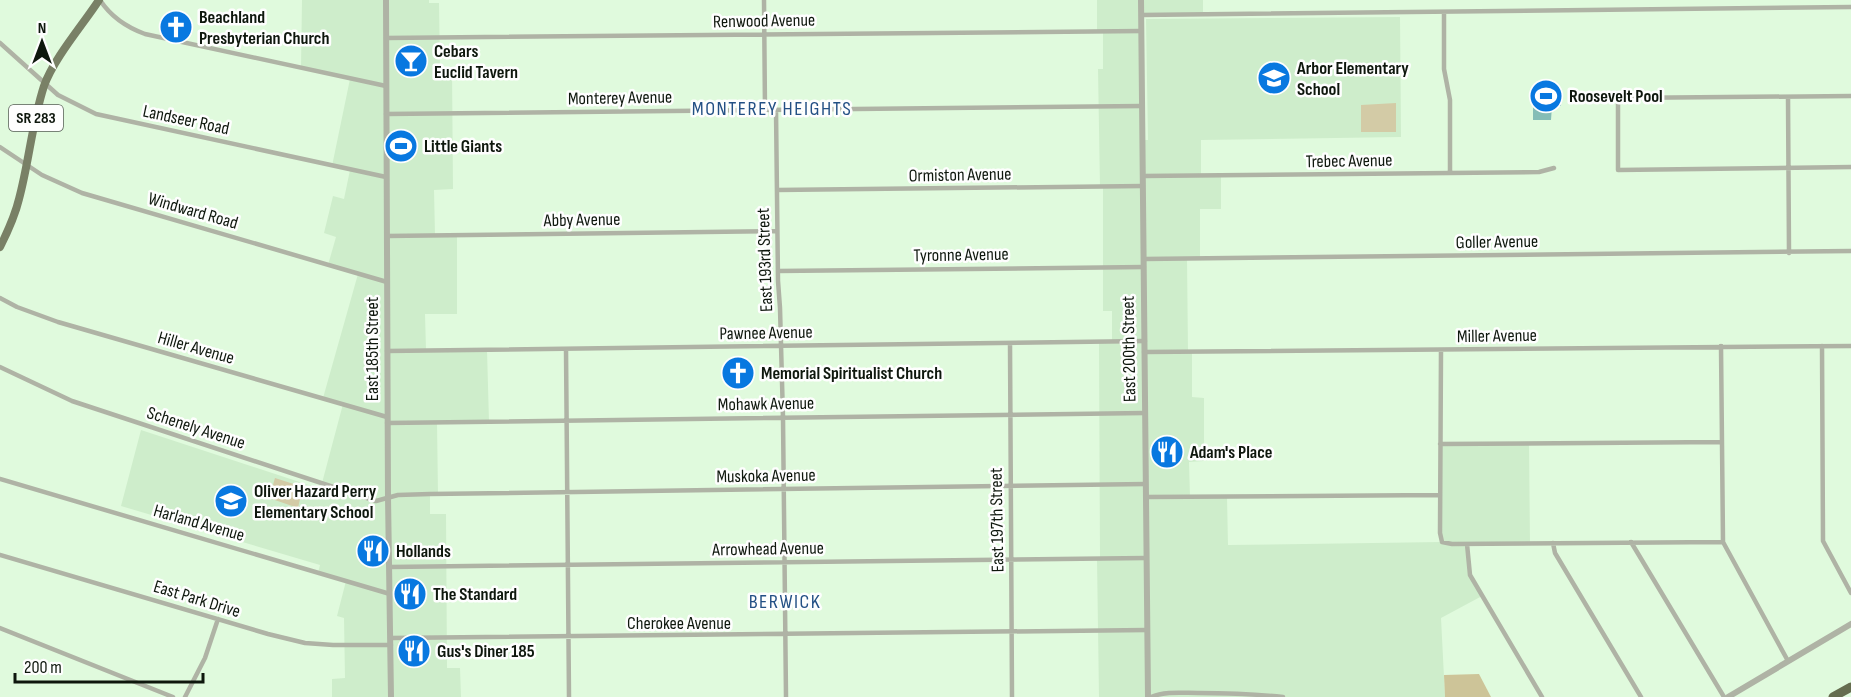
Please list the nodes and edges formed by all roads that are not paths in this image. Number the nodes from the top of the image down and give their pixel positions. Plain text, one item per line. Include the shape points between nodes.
1 (100, 0) edge
2 (386, 0) edge
3 (764, 0) edge
4 (1141, 0) edge
5 (1851, 7) edge
6 (1444, 12) junction
7 (1141, 15) junction
8 (1142, 31) junction
9 (765, 35) junction
10 (386, 38) junction
11 (0, 44) edge
12 (45, 83) junction
13 (386, 86) junction
14 (1788, 96) junction
15 (1851, 96) edge
16 (1142, 106) junction
17 (765, 110) junction
18 (776, 110) junction
19 (386, 114) junction
20 (0, 147) edge
21 (27, 165) junction
22 (1851, 167) edge
23 (1554, 168) dead end
24 (1789, 168) junction
25 (1450, 173) junction
26 (1143, 176) junction
27 (387, 177) junction
28 (1143, 186) junction
29 (777, 190) junction
30 (777, 231) junction
31 (387, 236) junction
32 (0, 246) edge
33 (1851, 251) edge
34 (1789, 253) junction
35 (1144, 259) junction
36 (1144, 267) junction
37 (778, 271) junction
38 (387, 282) junction
39 (0, 298) edge
40 (1145, 341) junction
41 (1010, 343) junction
42 (1851, 345) edge
43 (1721, 346) junction
44 (1822, 346) junction
45 (781, 347) junction
46 (566, 350) junction
47 (1441, 350) junction
48 (387, 351) junction
49 (1144, 352) junction
50 (0, 367) edge
51 (1145, 413) junction
52 (1010, 414) junction
53 (783, 418) junction
54 (387, 420) junction
55 (567, 421) junction
56 (1722, 442) junction
57 (1440, 444) junction
58 (0, 479) edge
59 (1146, 484) junction
60 (1010, 486) junction
61 (783, 489) junction
62 (568, 492) junction
63 (1440, 495) junction
64 (388, 497) junction
65 (1146, 497) junction
66 (1553, 543) junction
67 (1631, 543) junction
68 (1723, 543) junction
69 (1467, 544) junction
70 (0, 555) edge
71 (1146, 558) junction
72 (1011, 560) junction
73 (784, 562) junction
74 (568, 566) junction
75 (390, 567) junction
76 (1851, 592) edge
77 (390, 594) junction
78 (218, 619) junction
79 (1851, 624) edge
80 (0, 628) edge
81 (1147, 630) junction
82 (1011, 631) junction
83 (784, 635) junction
84 (569, 637) junction
85 (391, 642) junction
86 (1788, 662) junction
87 (1851, 687) edge
88 (173, 697) edge
89 (185, 697) edge
90 (391, 697) edge
91 (569, 697) edge
92 (786, 697) edge
93 (1012, 697) edge
94 (1149, 697) edge
95 (1283, 697) edge
96 (1542, 697) edge
97 (1641, 697) edge
98 (1726, 697) edge
99 (1833, 697) edge

1 - 12 main road, SR 283
1 - 13 street via 107,12 145,34
2 - 10 street, East 185th Street
3 - 9 street
4 - 7 street, East 200th Street
5 - 6 street
6 - 7 street
6 - 25 street
7 - 8 street, East 200th Street
8 - 9 street, Renwood Avenue
8 - 16 street, East 200th Street
9 - 10 street, Renwood Avenue
9 - 17 street
10 - 13 street, East 185th Street
11 - 12 street, Landseer Road
12 - 21 main road, SR 283
12 - 27 street, Landseer Road via 58,95 96,114
13 - 19 street, East 185th Street
14 - 15 street
14 - 24 street
14 - 24 street via 1618,99 1618,170
16 - 18 street, Monterey Avenue
16 - 26 street, East 200th Street
17 - 18 street, Monterey Avenue
17 - 19 street, Monterey Avenue
18 - 29 street, East 193rd Street
19 - 27 street, East 185th Street
20 - 21 street, Windward Road
21 - 32 main road, SR 283 via 16,211
21 - 38 street, Windward Road via 82,193
22 - 24 street
23 - 25 street, Trebec Avenue via 1539,172
24 - 34 street
25 - 26 street, Trebec Avenue
26 - 28 street, East 200th Street
27 - 31 street, East 185th Street
28 - 29 street, Ormiston Avenue
28 - 35 street, East 200th Street
29 - 30 street, East 193rd Street
30 - 31 street, Abby Avenue
30 - 37 street, East 193rd Street
31 - 38 street, East 185th Street
33 - 34 street, Goller Avenue
34 - 35 street, Goller Avenue
35 - 36 street, East 200th Street
36 - 37 street, Tyronne Avenue
36 - 40 street, East 200th Street
37 - 45 street, East 193rd Street
38 - 48 street, East 185th Street
39 - 54 street, Hiller Avenue via 58,322
40 - 41 street, Pawnee Avenue
40 - 49 street, East 200th Street
41 - 45 street, Pawnee Avenue
41 - 52 street, East 197th Street
42 - 44 street, Miller Avenue
43 - 44 street, Miller Avenue
43 - 47 street, Miller Avenue
43 - 56 street
44 - 76 street via 1823,541
45 - 46 street, Pawnee Avenue
45 - 53 street, East 193rd Street
46 - 48 street, Pawnee Avenue
46 - 55 street
47 - 49 street, Miller Avenue
47 - 57 street
48 - 54 street, East 185th Street
49 - 51 street, East 200th Street
50 - 64 street, Schenely Avenue via 72,401 376,501
51 - 52 street, Mohawk Avenue
51 - 59 street, East 200th Street
52 - 53 street, Mohawk Avenue
52 - 60 street, East 197th Street
53 - 55 street, Mohawk Avenue
53 - 61 street, East 193rd Street
54 - 55 street, Mohawk Avenue
54 - 64 street, East 185th Street
55 - 62 street
56 - 57 street
56 - 68 street
57 - 63 street
58 - 77 street, Harland Avenue
59 - 60 street, Muskoka Avenue
59 - 65 street, East 200th Street
60 - 61 street, Muskoka Avenue
60 - 72 street, East 197th Street
61 - 62 street, Muskoka Avenue
61 - 73 street, East 193rd Street
62 - 64 street, Muskoka Avenue
62 - 74 street
63 - 65 street
63 - 69 street via 1442,542
64 - 75 street, East 185th Street
65 - 71 street, East 200th Street
66 - 67 street
66 - 69 street
66 - 97 street via 1555,553
67 - 68 street
67 - 98 street
68 - 86 street
69 - 96 street via 1470,575
70 - 78 street, East Park Drive
71 - 72 street, Arrowhead Avenue
71 - 81 street, East 200th Street
72 - 73 street, Arrowhead Avenue
72 - 82 street, East 197th Street
73 - 74 street, Arrowhead Avenue
73 - 83 street, East 193rd Street
74 - 75 street, Arrowhead Avenue
74 - 84 street
75 - 77 street, East 185th Street
77 - 85 street, East 185th Street
78 - 85 street, East Park Drive via 305,643
78 - 89 street via 205,658
79 - 86 street
80 - 88 street
81 - 82 street, Cherokee Avenue
81 - 94 street, East 200th Street
82 - 83 street, Cherokee Avenue
82 - 93 street, East 197th Street
83 - 84 street, Cherokee Avenue
83 - 92 street, East 193rd Street
84 - 85 street, Cherokee Avenue
84 - 91 street
85 - 90 street, East 185th Street
86 - 98 street
87 - 99 highway
94 - 95 street via 1167,693

